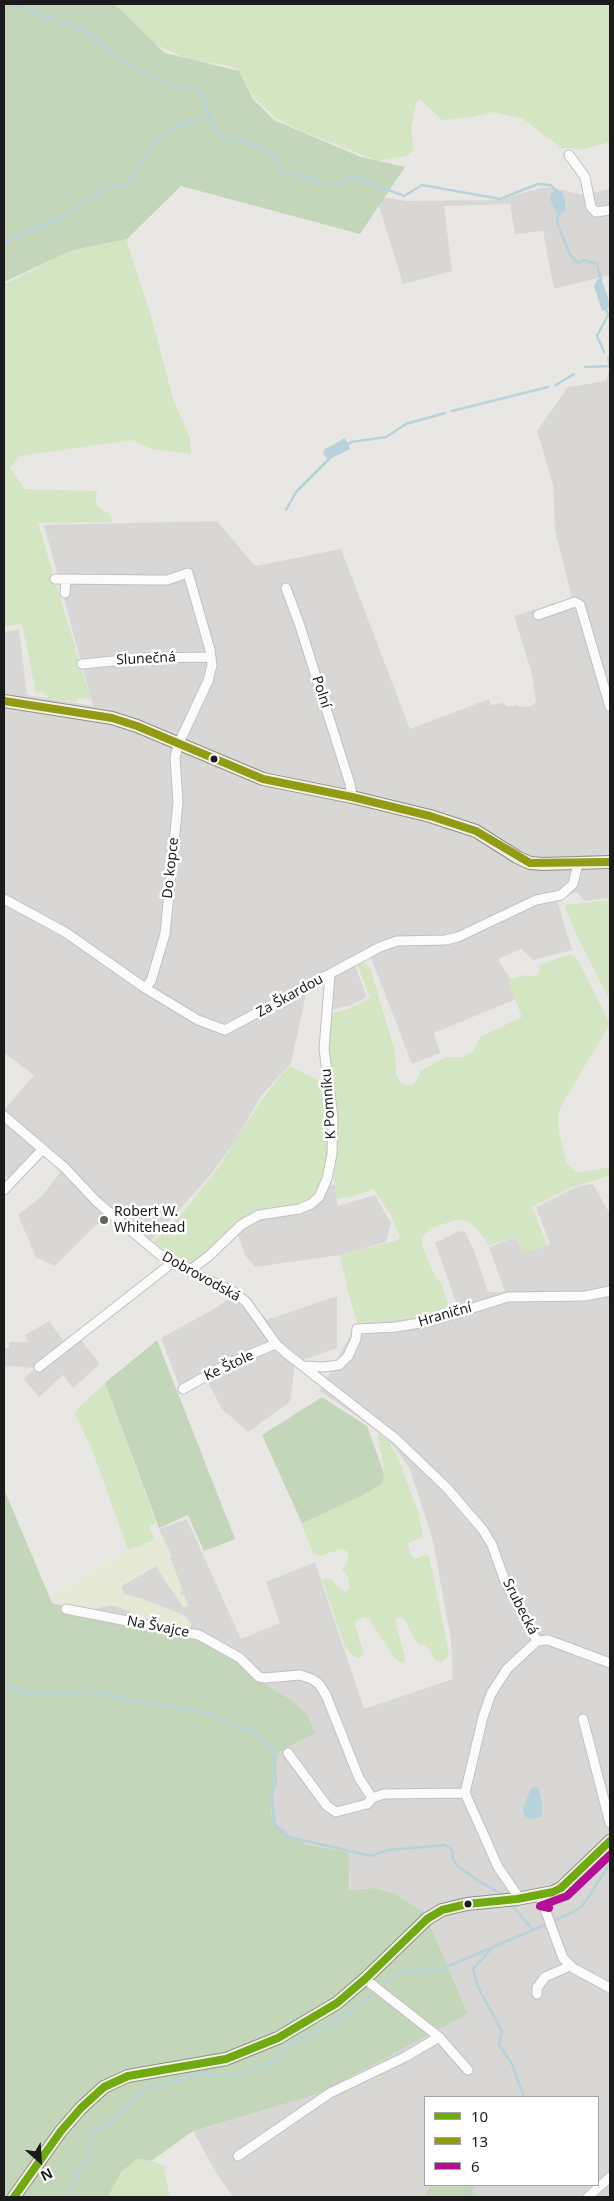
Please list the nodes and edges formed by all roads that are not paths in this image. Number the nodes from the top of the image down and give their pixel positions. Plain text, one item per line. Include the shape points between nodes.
1 (569, 155) dead end
2 (610, 210) edge
3 (55, 579) dead end
4 (66, 579) junction
5 (286, 588) dead end
6 (65, 593) dead end
7 (538, 615) dead end
8 (211, 657) junction
9 (82, 664) dead end
10 (4, 701) edge
11 (610, 707) edge
12 (178, 745) junction
13 (352, 796) junction
14 (610, 862) edge
15 (578, 864) junction
16 (4, 899) edge
17 (330, 974) junction
18 (145, 988) junction
19 (4, 1116) edge
20 (42, 1150) junction
21 (4, 1190) edge
22 (172, 1263) junction
23 (189, 1271) junction
24 (610, 1290) edge
25 (276, 1344) junction
26 (303, 1366) junction
27 (39, 1367) dead end
28 (183, 1389) dead end
29 (396, 1439) joint
30 (66, 1609) dead end
31 (536, 1641) junction
32 (610, 1663) edge
33 (583, 1719) dead end
34 (288, 1753) dead end
35 (465, 1793) junction
36 (372, 1798) junction
37 (610, 1823) edge
38 (610, 1841) edge
39 (540, 1896) junction
40 (518, 1899) junction
41 (570, 1966) junction
42 (365, 1979) junction
43 (610, 1988) edge
44 (537, 1994) dead end
45 (439, 2037) junction
46 (468, 2070) dead end
47 (238, 2156) dead end
48 (610, 2177) edge
49 (14, 2197) edge
50 (588, 2197) edge

1 - 2 street via 585,176 591,207 596,212
3 - 4 street
4 - 6 street
4 - 8 street via 167,580 193,572
5 - 13 street, Polní
7 - 11 street via 575,602 580,605
8 - 9 street, Slunečná via 145,658
8 - 12 street via 208,681
10 - 12 street via 99,715 137,726
12 - 13 street via 263,779
12 - 18 street, Do kopce via 178,802 165,934 151,981
13 - 15 street via 430,816 476,832 530,863
14 - 15 street
15 - 17 street, Za Škardou via 573,884 561,895 536,900 458,937 397,941
16 - 18 street, Za Škardou via 65,932
17 - 18 street, Za Škardou via 225,1030 198,1020
17 - 23 street, K Pomníku via 324,1049 333,1117 332,1154 327,1179 319,1196 299,1209 258,1214 240,1225
19 - 20 street, Dobrovodská
20 - 21 street
20 - 22 street, Dobrovodská via 130,1232
22 - 23 street, Dobrovodská
22 - 27 street
23 - 25 street, Dobrovodská via 236,1293
24 - 26 street, Hraniční via 585,1296 508,1297 431,1322 357,1329 348,1356 339,1365
25 - 26 street, Dobrovodská
25 - 28 street, Ke Štole via 228,1363
26 - 29 street, Dobrovodská
29 - 31 street, Srubecká via 447,1488 483,1530
30 - 36 street, Na Švajce via 198,1635 240,1658 259,1677 300,1675 312,1679 326,1695 359,1778
31 - 32 street via 548,1640
31 - 35 street, Srubecká via 506,1669 491,1694
33 - 37 street
34 - 36 street via 327,1806 336,1812 367,1804
35 - 36 street via 384,1794
35 - 40 street via 498,1867
38 - 39 street via 560,1888
39 - 40 street
39 - 41 street via 563,1958
40 - 42 street via 442,1910 427,1919
41 - 43 street
41 - 44 street via 545,1977 537,1988
42 - 45 street
42 - 49 street via 337,2003 278,2038 226,2059 128,2076 104,2087 61,2131
45 - 46 street
45 - 47 street via 406,2057 330,2093
48 - 50 street

